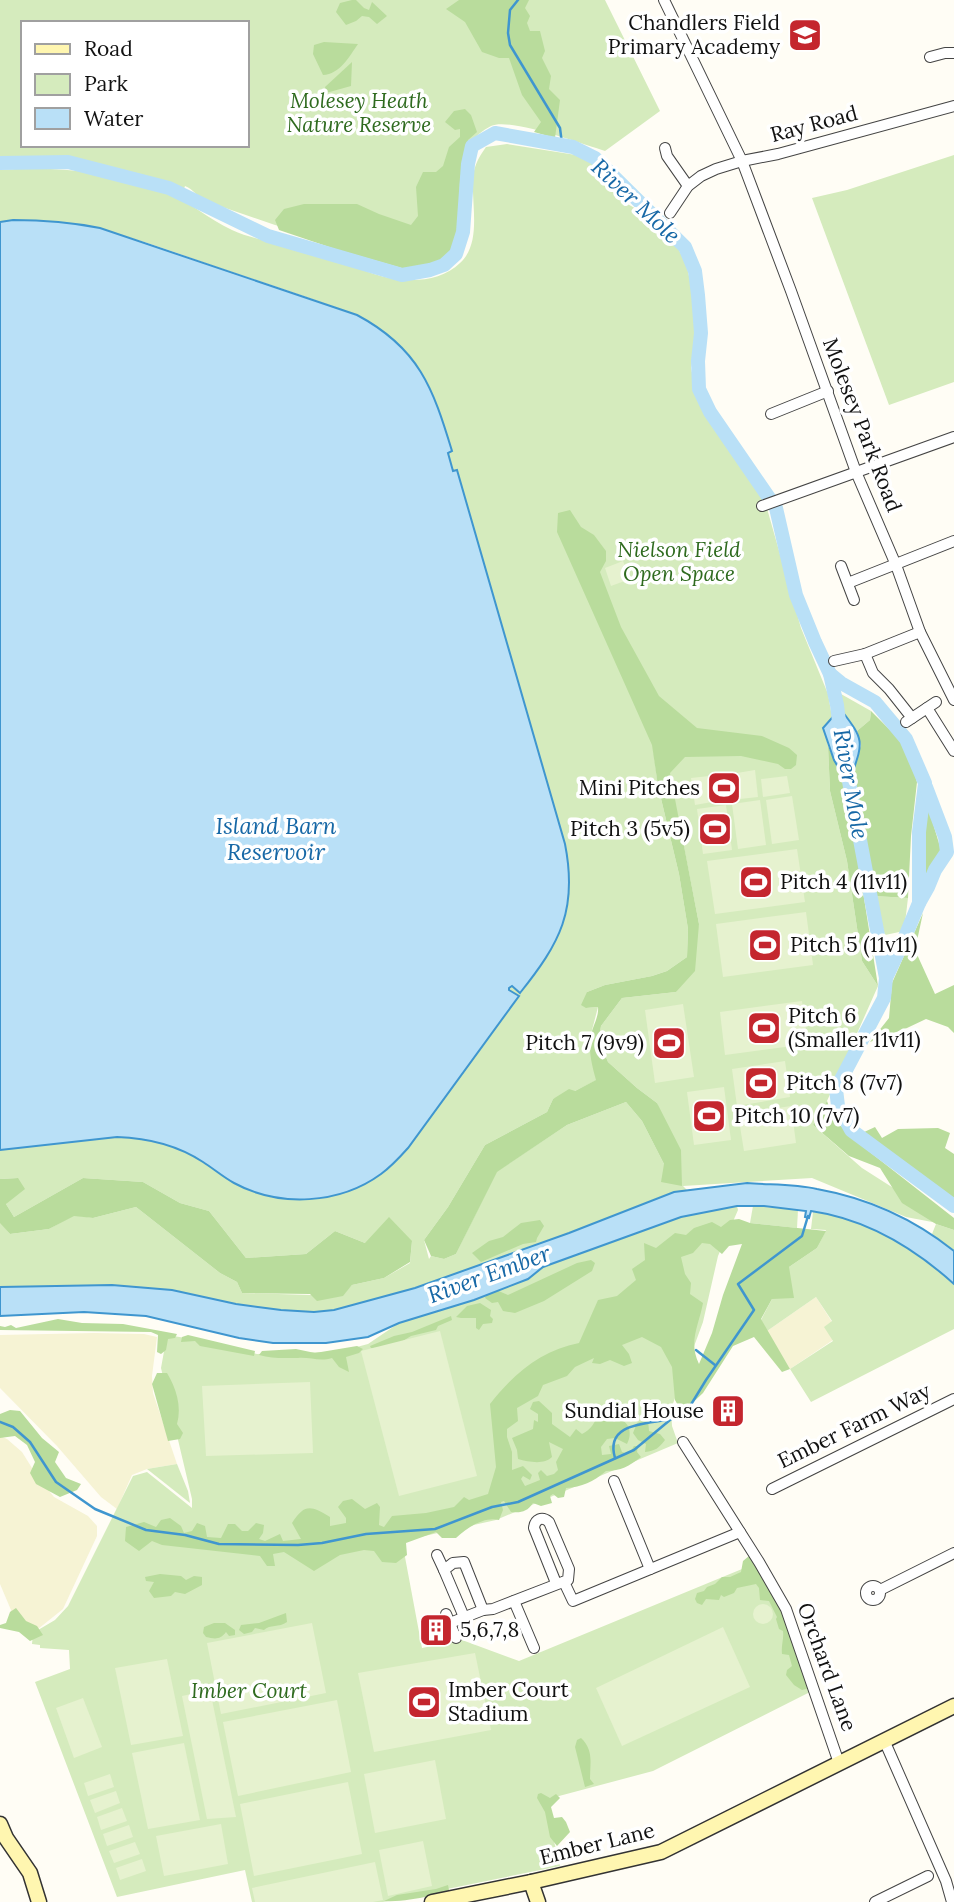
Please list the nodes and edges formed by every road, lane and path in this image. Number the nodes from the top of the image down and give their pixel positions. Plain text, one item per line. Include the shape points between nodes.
1 (664, 0) edge
2 (954, 53) edge
3 (930, 57) dead end
4 (954, 106) edge
5 (665, 148) dead end
6 (742, 161) junction
7 (688, 186) junction
8 (670, 214) dead end
9 (828, 391) junction
10 (771, 414) dead end
11 (954, 437) edge
12 (856, 472) junction
13 (764, 506) dead end
14 (954, 541) edge
15 (896, 565) junction
16 (841, 566) dead end
17 (848, 583) junction
18 (855, 600) dead end
19 (920, 632) junction
20 (865, 654) junction
21 (834, 661) dead end
22 (954, 700) edge
23 (954, 751) edge
24 (954, 1399) edge
25 (683, 1442) dead end
26 (614, 1481) dead end
27 (772, 1489) dead end
28 (740, 1532) junction
29 (459, 1550) dead end
30 (954, 1553) edge
31 (438, 1555) dead end
32 (464, 1562) junction
33 (650, 1569) junction
34 (444, 1570) junction
35 (560, 1583) junction
36 (880, 1590) dead end
37 (514, 1601) junction
38 (483, 1610) junction
39 (464, 1617) junction
40 (456, 1638) dead end
41 (534, 1648) dead end
42 (954, 1706) edge
43 (884, 1740) junction
44 (839, 1763) junction
45 (0, 1824) edge
46 (938, 1862) junction
47 (928, 1876) junction
48 (946, 1881) junction
49 (531, 1882) junction
50 (39, 1902) edge
51 (432, 1902) edge
52 (538, 1902) edge
53 (875, 1902) edge
54 (953, 1902) edge

1 - 6 street, Molesey Park Road
2 - 3 street
4 - 6 street, Ray Road
5 - 7 street
6 - 7 street, Ray Road via 708,172
6 - 9 street, Molesey Park Road
7 - 8 street, Ray Road
9 - 10 street
9 - 12 street, Molesey Park Road
11 - 12 street
12 - 13 street
12 - 15 street, Molesey Park Road
14 - 15 street
15 - 17 street
15 - 19 street, Molesey Park Road
16 - 17 street
17 - 18 street
19 - 20 street
19 - 22 street, Molesey Park Road
20 - 21 street
20 - 23 street via 873,673 890,689 909,720 932,705
24 - 27 street, Ember Farm Way
25 - 28 street, Orchard Lane
26 - 33 street
28 - 33 street
28 - 44 street, Orchard Lane via 786,1609
29 - 32 street
30 - 36 street
31 - 34 street
32 - 34 street
32 - 38 street
33 - 35 street via 573,1601
34 - 39 street
35 - 35 street via 534,1528 540,1519 550,1522 569,1569 568,1580
35 - 37 street
37 - 38 street
37 - 41 street
38 - 39 street
39 - 40 street via 448,1619
42 - 43 main road, Orchard Lane
43 - 44 main road, Orchard Lane
43 - 46 street
44 - 49 main road, Ember Lane via 661,1852
45 - 50 main road via 30,1873
46 - 47 street
46 - 48 street
47 - 48 street
47 - 53 street
48 - 54 street
49 - 51 main road, Ember Lane
49 - 52 main road

